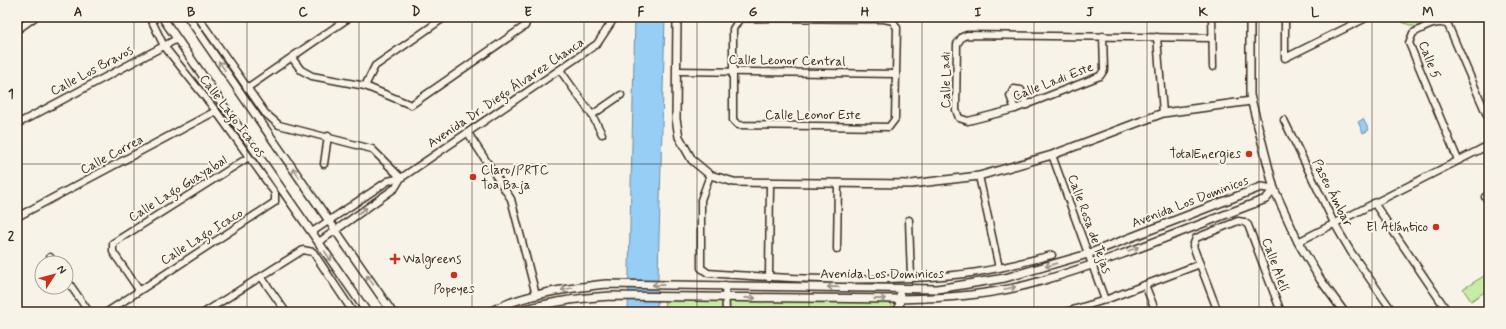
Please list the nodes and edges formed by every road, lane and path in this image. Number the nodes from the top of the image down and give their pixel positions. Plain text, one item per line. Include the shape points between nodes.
1 (35, 17) edge
2 (150, 17) edge
3 (162, 17) edge
4 (188, 17) edge
5 (198, 17) edge
6 (350, 17) edge
7 (445, 17) edge
8 (525, 17) edge
9 (615, 17) edge
10 (677, 17) edge
11 (1212, 17) edge
12 (1250, 17) edge
13 (1285, 17) edge
14 (1364, 17) edge
15 (17, 30) edge
16 (1104, 36) junction
17 (1157, 37) junction
18 (1212, 38) junction
19 (177, 39) junction
20 (164, 46) junction
21 (292, 58) junction
22 (1213, 67) dead end
23 (560, 70) junction
24 (677, 71) junction
25 (732, 72) junction
26 (896, 74) junction
27 (365, 86) junction
28 (247, 88) junction
29 (621, 95) dead end
30 (1251, 101) junction
31 (1027, 105) junction
32 (1015, 109) junction
33 (216, 111) junction
34 (1163, 113) junction
35 (592, 115) junction
36 (974, 119) joint
37 (1284, 120) dead end
38 (1489, 120) edge
39 (17, 124) edge
40 (468, 133) junction
41 (602, 134) dead end
42 (328, 136) junction
43 (1489, 145) edge
44 (1052, 155) junction
45 (249, 157) junction
46 (1458, 160) junction
47 (324, 164) dead end
48 (710, 175) junction
49 (979, 176) junction
50 (401, 178) junction
51 (770, 182) junction
52 (838, 183) junction
53 (1274, 189) junction
54 (275, 202) joint
55 (1374, 203) junction
56 (17, 217) edge
57 (909, 220) dead end
58 (329, 221) junction
59 (1334, 224) junction
60 (335, 230) junction
61 (312, 232) junction
62 (318, 242) junction
63 (1298, 242) junction
64 (837, 249) dead end
65 (1088, 254) junction
66 (1052, 255) dead end
67 (1092, 264) junction
68 (1200, 264) junction
69 (999, 268) junction
70 (262, 278) junction
71 (769, 278) junction
72 (910, 278) junction
73 (725, 285) junction
74 (1145, 285) junction
75 (900, 289) junction
76 (139, 290) junction
77 (74, 291) edge
78 (536, 295) junction
79 (726, 297) junction
80 (900, 299) junction
81 (1105, 300) junction
82 (216, 306) junction
83 (89, 312) edge
84 (107, 312) edge
85 (205, 312) edge
86 (220, 312) edge
87 (286, 312) edge
88 (353, 312) edge
89 (367, 312) edge
90 (392, 312) edge
91 (490, 312) edge
92 (516, 312) edge
93 (726, 312) edge
94 (899, 312) edge
95 (1066, 312) edge
96 (1156, 312) edge
97 (1218, 312) edge
98 (1281, 312) edge
99 (1344, 312) edge
100 (1393, 312) edge
101 (1448, 312) edge

1 - 15 street
2 - 20 street, Calle Lago Icacos
3 - 19 street
58 -> 4 street
5 - 28 street
6 - 21 street
7 - 27 street via 375,66
8 - 27 street via 525,26 410,106
9 - 23 street, Avenida Dr. Diego Álvarez Chanca via 597,44
10 - 24 street
11 - 18 street
12 - 30 street
13 - 14 street via 1285,58 1340,33
16 - 17 street, Calle Ladi
16 - 31 street, Calle Ladi Este via 1104,70 1100,76
16 - 36 street, Calle Ladi via 962,37 957,44 956,110 959,118 968,121
17 - 18 street, Calle Ladi
17 - 34 street
18 - 22 street
19 - 20 street, Calle Los Bravos
19 - 61 street
20 - 33 street, Calle Lago Icacos
20 - 39 street, Calle Los Bravos
21 - 27 street via 301,70 312,76
21 - 28 street
23 - 35 street
23 - 40 street, Avenida Dr. Diego Álvarez Chanca
24 - 25 street, Calle Leonor Central
24 - 48 street via 676,119 679,138 692,160
25 - 26 street, Calle Leonor Central
25 - 26 street, Calle Leonor Este via 733,120 738,125 752,126 889,127 895,119
25 - 26 street via 733,29 740,18 884,19 893,21 896,28
28 - 42 street via 265,113 279,125
29 - 35 street
30 - 34 street
30 - 53 street
31 - 32 street, Calle Ladi Este
31 - 32 street via 1021,90 1014,89 1010,96
32 - 36 street, Calle Ladi Este
33 - 45 street, Calle Lago Icacos
33 - 56 street, Calle Correa
34 - 44 street
35 - 41 street
37 - 59 street, Paseo Ámbar
38 - 46 street, Calle 5 via 1448,25 1444,22 1438,23 1413,33 1409,43
40 - 50 street, Avenida Dr. Diego Álvarez Chanca
40 - 78 street via 511,199
42 - 47 street
42 - 50 street via 372,149
43 - 46 street
44 - 49 street
44 - 65 street, Calle Rosa de Tejas
45 - 54 street, Calle Lago Icacos via 275,193
45 - 76 street, Calle Lago Guayabal via 113,243 113,252
46 - 55 street
48 - 51 street via 734,182
48 - 71 street via 701,200 701,268 708,273
49 - 52 street via 911,184
49 - 69 street
50 - 58 street, Avenida Dr. Diego Álvarez Chanca via 388,181
60 -> 50 street, Avenida Dr. Diego Álvarez Chanca via 395,188
51 - 52 street
51 - 71 street
52 - 64 street
53 - 63 street
53 - 65 street, Avenida Los Dominicos via 1261,188
67 -> 53 street, Avenida Los Dominicos via 1266,198
54 - 76 street, Calle Lago Icaco
55 - 59 street
55 - 101 street
57 - 72 street
58 - 60 street
58 - 61 street, Avenida Dr. Diego Álvarez Chanca
59 - 63 street
59 - 100 street, Paseo Ámbar via 1350,252
60 - 62 street, Avenida Dr. Diego Álvarez Chanca
90 -> 60 street
61 - 62 street
62 -> 89 street
63 - 99 street
65 - 67 street, Calle Rosa de Tejas
65 -> 75 street, Avenida Los Dominicos via 1005,278 937,289
66 - 69 street
80 -> 67 street, Avenida Los Dominicos via 980,294 1040,282
67 - 81 street, Calle Rosa de Tejas
68 - 74 street
68 - 97 street
68 - 98 street, Calle Alelí via 1193,246 1196,238 1244,222 1248,225
69 - 72 street via 955,275
70 - 82 street
70 - 87 street
70 - 88 street via 303,250 313,252
71 - 72 street
75 -> 73 street, Avenida Los Dominicos
73 -> 78 street, Avenida Los Dominicos via 606,284 573,287
73 - 79 street
74 - 81 street
74 - 96 street
75 - 80 street
76 - 84 street, Calle Lago Icaco
77 - 83 street
78 - 91 street, Avenida Los Dominicos
79 -> 80 street, Avenida Los Dominicos
79 - 92 street, Avenida Los Dominicos via 575,298
79 - 93 street
80 - 94 street
81 - 95 street
82 - 85 street
82 - 86 street

